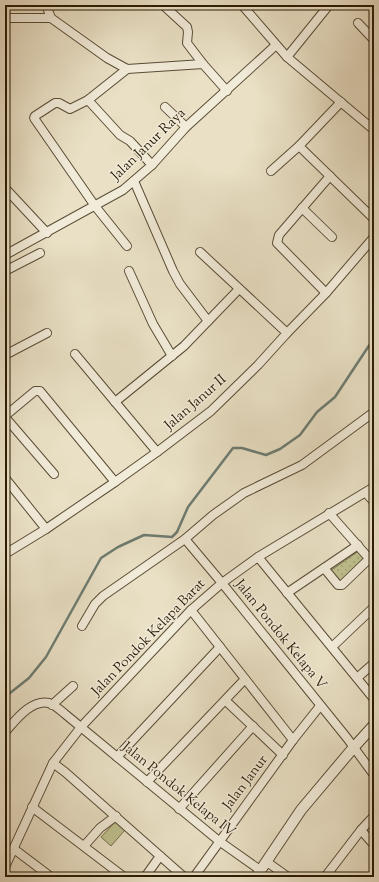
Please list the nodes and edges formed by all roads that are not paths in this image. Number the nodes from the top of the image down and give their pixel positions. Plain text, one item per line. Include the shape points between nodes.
1 (46, 5) edge
2 (163, 5) edge
3 (242, 5) edge
4 (328, 5) edge
5 (5, 18) edge
6 (51, 18) junction
7 (358, 23) dead end
8 (374, 40) edge
9 (276, 45) junction
10 (287, 57) junction
11 (203, 64) junction
12 (127, 68) junction
13 (227, 91) junction
14 (88, 100) junction
15 (341, 102) junction
16 (165, 107) dead end
17 (186, 127) junction
18 (374, 130) edge
19 (299, 146) junction
20 (152, 165) junction
21 (271, 171) dead end
22 (330, 176) junction
23 (134, 181) junction
24 (5, 188) edge
25 (95, 206) junction
26 (302, 208) junction
27 (374, 219) edge
28 (47, 233) junction
29 (332, 237) dead end
30 (374, 237) edge
31 (127, 246) dead end
32 (200, 252) dead end
33 (40, 253) dead end
34 (5, 255) edge
35 (5, 271) edge
36 (130, 271) dead end
37 (239, 289) junction
38 (326, 293) junction
39 (208, 321) junction
40 (47, 333) dead end
41 (287, 333) junction
42 (75, 354) dead end
43 (5, 355) edge
44 (172, 356) junction
45 (116, 402) junction
46 (374, 412) edge
47 (5, 416) edge
48 (157, 452) junction
49 (54, 474) dead end
50 (5, 478) edge
51 (115, 482) junction
52 (374, 487) edge
53 (366, 493) junction
54 (374, 502) edge
55 (329, 513) junction
56 (46, 529) junction
57 (185, 539) junction
58 (358, 545) junction
59 (5, 554) edge
60 (258, 557) junction
61 (372, 561) edge
62 (324, 568) junction
63 (222, 583) junction
64 (287, 593) junction
65 (374, 607) edge
66 (192, 610) junction
67 (82, 626) dead end
68 (220, 647) junction
69 (332, 647) junction
70 (374, 662) edge
71 (357, 678) junction
72 (246, 679) junction
73 (73, 686) dead end
74 (374, 699) edge
75 (226, 701) junction
76 (52, 705) junction
77 (320, 706) junction
78 (253, 726) junction
79 (374, 726) edge
80 (80, 727) junction
81 (5, 732) edge
82 (293, 740) junction
83 (354, 747) junction
84 (283, 755) junction
85 (118, 757) junction
86 (53, 763) junction
87 (374, 775) edge
88 (147, 782) junction
89 (32, 807) junction
90 (179, 808) junction
91 (116, 816) junction
92 (374, 816) edge
93 (361, 830) junction
94 (219, 841) junction
95 (374, 845) edge
96 (84, 846) junction
97 (14, 849) junction
98 (160, 856) junction
99 (5, 867) edge
100 (261, 870) edge
101 (51, 877) edge
102 (124, 877) edge
103 (145, 877) edge
104 (184, 877) edge
105 (194, 877) edge
106 (288, 877) edge
107 (325, 877) edge

1 - 6 street
2 - 11 street via 186,27 186,43
3 - 9 street
4 - 10 street
5 - 6 street
6 - 12 street via 106,58
7 - 8 street
9 - 10 street
9 - 13 street, Jalan Janur Raya
10 - 15 street
11 - 12 street
11 - 13 street
12 - 14 street
13 - 17 street, Jalan Janur Raya
14 - 20 street
14 - 25 street via 70,108 55,102 34,118
15 - 18 street
15 - 19 street
16 - 17 street
17 - 20 street, Jalan Janur Raya
19 - 21 street
19 - 22 street
20 - 23 street, Jalan Janur Raya
22 - 26 street
22 - 27 street
23 - 25 street, Jalan Janur Raya
23 - 39 street via 173,271
24 - 28 street
25 - 28 street, Jalan Janur Raya
25 - 31 street
26 - 29 street
26 - 38 street via 279,235 277,243
28 - 34 street, Jalan Janur Raya
30 - 38 street, Jalan Janur II
32 - 37 street
33 - 35 street
36 - 44 street via 153,324
37 - 39 street
37 - 41 street
38 - 41 street, Jalan Janur II
39 - 44 street
40 - 43 street
41 - 48 street, Jalan Janur II via 211,411
42 - 45 street
44 - 45 street
45 - 48 street
46 - 57 street via 302,465 244,494 213,514
47 - 49 street
47 - 51 street via 35,391 40,391
48 - 51 street, Jalan Janur II
50 - 56 street
51 - 56 street, Jalan Janur II
52 - 53 street, Jalan Pondok Kelapa Barat
53 - 54 street
53 - 55 street, Jalan Pondok Kelapa Barat
55 - 58 street
55 - 60 street, Jalan Pondok Kelapa Barat
56 - 59 street, Jalan Janur II
57 - 63 street, Jalan Pondok Kelapa V
57 - 67 street via 103,596
58 - 61 street
58 - 62 street
60 - 63 street, Jalan Pondok Kelapa Barat
60 - 64 street
61 - 62 street via 342,585 338,584
62 - 64 street
63 - 66 street, Jalan Pondok Kelapa Barat
63 - 77 street, Jalan Pondok Kelapa V
64 - 69 street
65 - 69 street
66 - 68 street
66 - 80 street, Jalan Pondok Kelapa Barat
68 - 72 street
68 - 85 street
69 - 71 street
70 - 71 street
71 - 74 street
72 - 75 street
72 - 82 street
73 - 76 street
75 - 78 street
75 - 88 street
76 - 80 street, Jalan Pondok Kelapa IV
76 - 81 street via 45,703 30,708
77 - 82 street, Jalan Janur
77 - 83 street, Jalan Pondok Kelapa V
78 - 84 street
78 - 90 street
79 - 83 street
80 - 85 street, Jalan Pondok Kelapa IV
80 - 86 street, Jalan Pondok Kelapa Barat
82 - 84 street, Jalan Janur
83 - 87 street, Jalan Pondok Kelapa V
83 - 100 street via 301,810
84 - 94 street, Jalan Janur
85 - 88 street, Jalan Pondok Kelapa IV
86 - 89 street, Jalan Pondok Kelapa Barat
86 - 91 street
88 - 90 street, Jalan Pondok Kelapa IV
89 - 96 street
89 - 97 street, Jalan Pondok Kelapa Barat
90 - 94 street, Jalan Pondok Kelapa IV
91 - 96 street via 100,828
91 - 98 street
92 - 93 street
93 - 95 street
93 - 107 street
94 - 100 street, Jalan Pondok Kelapa IV
94 - 105 street, Jalan Janur
96 - 102 street
97 - 99 street, Jalan Pondok Kelapa Barat
97 - 101 street
98 - 103 street
98 - 104 street
100 - 106 street, Jalan Pondok Kelapa IV

